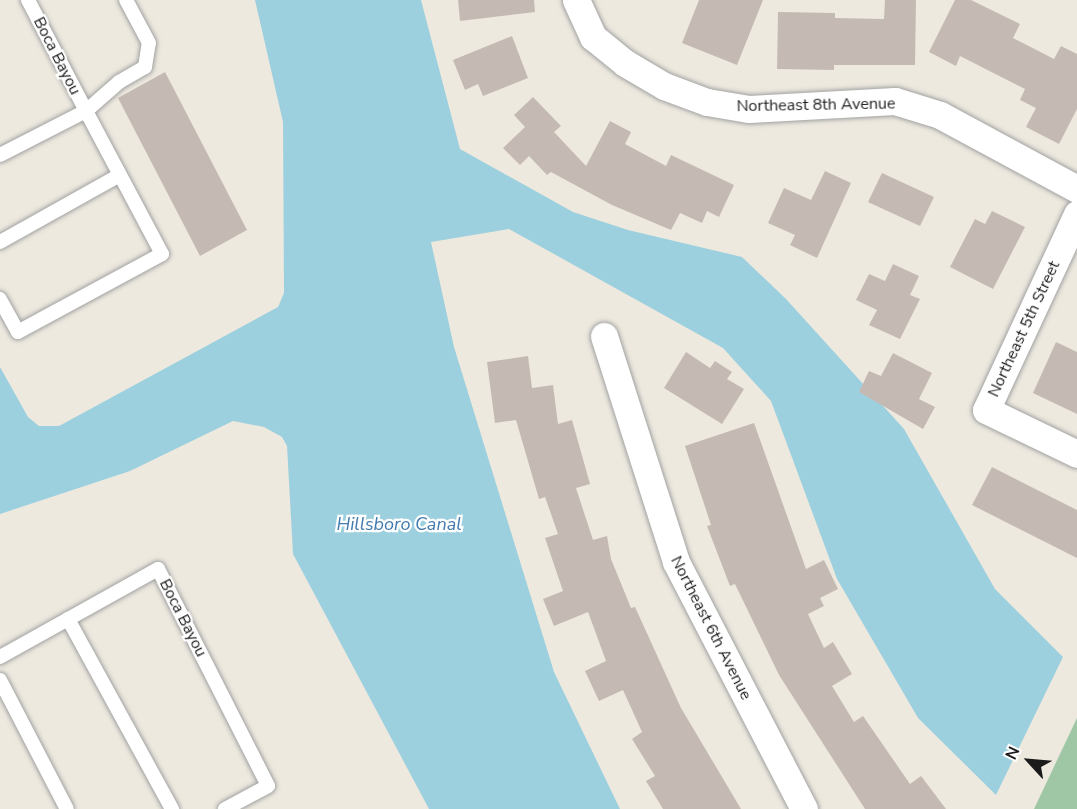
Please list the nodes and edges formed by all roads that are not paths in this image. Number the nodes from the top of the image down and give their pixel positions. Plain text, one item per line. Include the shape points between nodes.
1 (28, 0) edge
2 (126, 0) edge
3 (576, 0) edge
4 (86, 111) junction
5 (0, 155) edge
6 (120, 175) junction
7 (1077, 189) edge
8 (1077, 214) edge
9 (0, 242) edge
10 (0, 299) edge
11 (604, 336) dead end
12 (1077, 454) edge
13 (68, 619) junction
14 (0, 657) edge
15 (0, 680) edge
16 (67, 809) edge
17 (172, 809) edge
18 (225, 809) edge
19 (804, 809) edge

1 - 4 lane, Boca Bayou
2 - 4 lane, Boca Bayou via 149,43 145,67 119,82
3 - 7 street, Northeast 8th Avenue via 593,37 625,63 664,86 707,102 749,109 895,101 940,115
4 - 5 lane, Boca Bayou
4 - 6 lane, Boca Bayou
6 - 9 lane
6 - 10 lane, Boca Bayou via 162,254 18,332
8 - 12 street, Northeast 5th Street via 986,411
11 - 19 street, Northeast 6th Avenue via 676,562
13 - 14 lane, Boca Bayou
13 - 17 lane
13 - 18 lane, Boca Bayou via 158,568 268,786
15 - 16 lane

